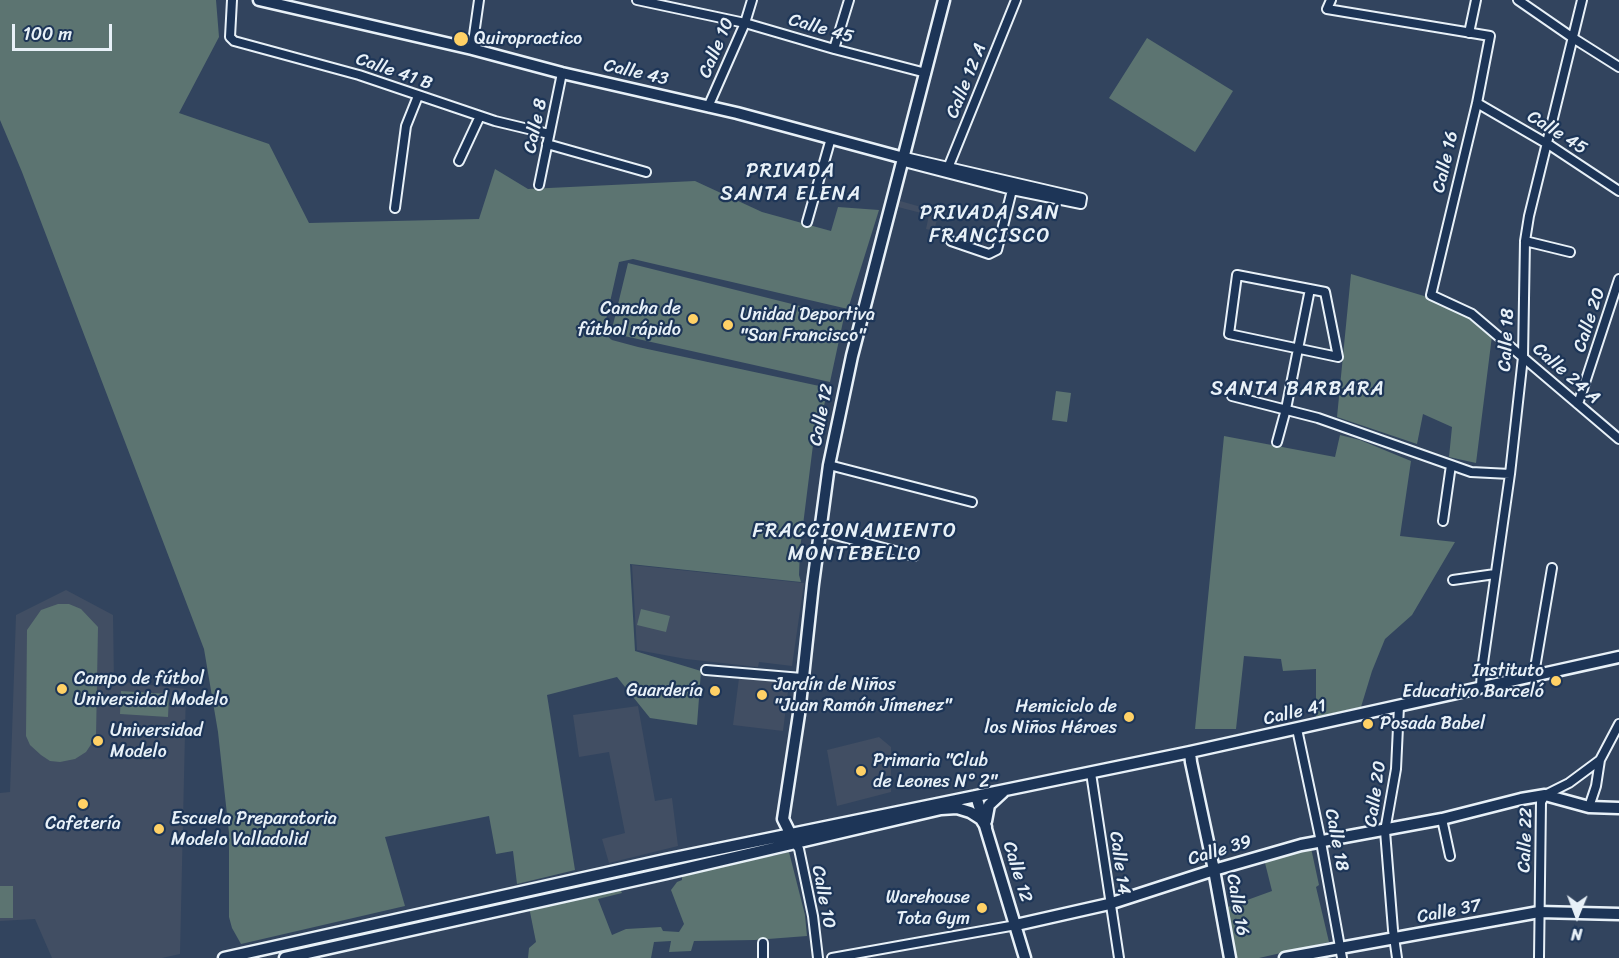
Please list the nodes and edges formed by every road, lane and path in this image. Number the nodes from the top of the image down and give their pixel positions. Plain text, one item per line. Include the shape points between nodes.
1 (231, 0) edge
2 (259, 0) edge
3 (479, 0) edge
4 (637, 0) edge
5 (752, 0) edge
6 (849, 0) edge
7 (944, 0) edge
8 (1016, 0) edge
9 (1331, 0) edge
10 (1476, 0) edge
11 (1518, 0) edge
12 (1582, 0) edge
13 (745, 23) junction
14 (1470, 33) junction
15 (1573, 38) junction
16 (472, 49) junction
17 (834, 50) junction
18 (1619, 67) edge
19 (562, 73) junction
20 (926, 73) junction
21 (418, 96) junction
22 (1477, 103) junction
23 (708, 107) junction
24 (480, 116) junction
25 (549, 134) junction
26 (831, 138) junction
27 (1547, 143) junction
28 (547, 144) junction
29 (903, 159) junction
30 (459, 161) dead end
31 (948, 169) junction
32 (646, 172) dead end
33 (539, 185) dead end
34 (1013, 187) junction
35 (1619, 191) edge
36 (395, 208) dead end
37 (807, 222) dead end
38 (951, 241) dead end
39 (1525, 241) junction
40 (1570, 252) dead end
41 (1619, 279) edge
42 (1310, 289) junction
43 (1431, 295) joint
44 (1615, 309) edge
45 (1299, 349) junction
46 (1523, 357) junction
47 (1232, 396) dead end
48 (1578, 404) junction
49 (1286, 409) junction
50 (1619, 439) edge
51 (1277, 442) dead end
52 (830, 465) junction
53 (1451, 465) junction
54 (1510, 474) junction
55 (972, 502) dead end
56 (1443, 521) dead end
57 (820, 531) junction
58 (914, 556) dead end
59 (1552, 568) dead end
60 (1495, 574) junction
61 (1453, 580) dead end
62 (1619, 657) edge
63 (706, 670) dead end
64 (1534, 674) junction
65 (802, 678) junction
66 (1482, 686) junction
67 (1399, 706) junction
68 (1619, 724) edge
69 (1297, 729) junction
70 (1190, 752) junction
71 (1600, 760) junction
72 (1090, 772) junction
73 (1011, 789) junction
74 (1545, 795) junction
75 (976, 796) junction
76 (1589, 807) junction
77 (1619, 808) edge
78 (1442, 819) junction
79 (986, 827) junction
80 (1385, 831) junction
81 (792, 838) junction
82 (1321, 842) junction
83 (1450, 856) dead end
84 (664, 860) junction
85 (1214, 870) junction
86 (667, 873) junction
87 (1109, 904) junction
88 (1539, 912) junction
89 (1619, 914) edge
90 (1016, 925) junction
91 (1394, 939) junction
92 (763, 943) dead end
93 (1341, 953) edge
94 (224, 958) edge
95 (285, 958) edge
96 (763, 958) edge
97 (818, 958) edge
98 (832, 958) edge
99 (1025, 958) edge
100 (1119, 958) edge
101 (1230, 958) edge
102 (1286, 958) edge
103 (1397, 958) edge
104 (1539, 958) edge

1 - 21 street, Calle 41 B via 230,37 234,40 350,72
2 - 16 main road, Calle 43
3 - 16 street
4 - 13 street, Calle 45
5 - 13 street, Calle 10
6 - 17 street
7 - 20 main road, Calle 12
8 - 31 street, Calle 12 A
9 - 14 street via 1327,9
10 - 14 street
11 - 15 street
12 - 15 street, Calle 18
13 - 17 street, Calle 45
13 - 23 street, Calle 10
14 - 22 street, Calle 16 via 1490,36
15 - 18 street
15 - 27 street, Calle 18
16 - 19 main road, Calle 43
17 - 20 street, Calle 45
19 - 23 main road, Calle 43
19 - 25 street, Calle 8
20 - 29 main road, Calle 12
21 - 24 street, Calle 41 B
21 - 36 street via 406,126
22 - 27 street, Calle 45
22 - 43 street, Calle 16
23 - 26 main road, Calle 43
24 - 25 street, Calle 41 B
24 - 30 street
25 - 28 street, Calle 8
26 - 29 main road, Calle 43
26 - 37 street
27 - 35 street, Calle 45
27 - 39 street, Calle 18
28 - 32 street
28 - 33 street, Calle 8
29 - 31 street
29 - 52 main road, Calle 12 via 847,378
31 - 34 street
34 - 34 street via 1080,204 1082,198
34 - 38 street via 997,250 989,254
39 - 40 street
39 - 46 street, Calle 18
41 - 44 street, Calle 20
42 - 45 street
42 - 45 street via 1324,292 1338,357
42 - 45 street via 1237,275 1229,334
43 - 46 street, Calle 24 A via 1473,314
44 - 48 street, Calle 20
45 - 49 street
46 - 48 street, Calle 24 A
46 - 54 street, Calle 18
47 - 49 street
48 - 50 street, Calle 24 A
49 - 51 street
49 - 53 street
52 - 55 street
52 - 57 main road, Calle 12
53 - 54 street via 1471,472
53 - 56 street
54 - 60 street, Calle 18
57 - 58 street
57 - 65 main road, Calle 12
59 - 64 street
60 - 61 street
60 - 66 street, Calle 18
62 - 64 main road, Calle 41
63 - 65 street
64 - 66 main road, Calle 41
65 - 81 main road, Calle 12 via 783,819
66 - 67 main road, Calle 41
67 - 69 main road, Calle 41
67 - 80 street, Calle 20 via 1396,769
68 - 71 street, Calle 22
69 - 70 main road, Calle 41
69 - 82 street, Calle 18
70 - 72 main road, Calle 41
70 - 85 main road, Calle 16
71 - 74 street, Calle 22
71 - 76 street
72 - 73 main road, Calle 41
72 - 87 street, Calle 14
73 - 75 main road, Calle 41
73 - 79 main road via 989,805
74 - 76 main road, Calle 39
74 - 78 main road, Calle 39
74 - 88 street, Calle 22 via 1541,802
75 - 79 main road, Calle 12
75 - 81 main road, Calle 41
76 - 77 main road, Calle 39
78 - 80 main road, Calle 39
78 - 83 street
79 - 81 main road via 970,812 951,808
79 - 90 main road, Calle 12
80 - 82 main road, Calle 39
80 - 91 street, Calle 20
81 - 84 main road
81 - 86 main road
81 - 97 street, Calle 10 via 799,849
82 - 85 main road, Calle 39
82 - 93 street, Calle 18
84 - 86 main road
84 - 94 main road
85 - 87 main road, Calle 39
85 - 101 main road, Calle 16
86 - 95 main road
87 - 90 main road, Calle 39
87 - 100 street, Calle 14
88 - 89 main road, Calle 37
88 - 91 main road, Calle 37
88 - 104 street, Calle 22
90 - 98 street, Calle 39
90 - 99 main road, Calle 12
91 - 93 main road, Calle 37
91 - 103 street, Calle 20
92 - 96 street
93 - 102 main road, Calle 37

